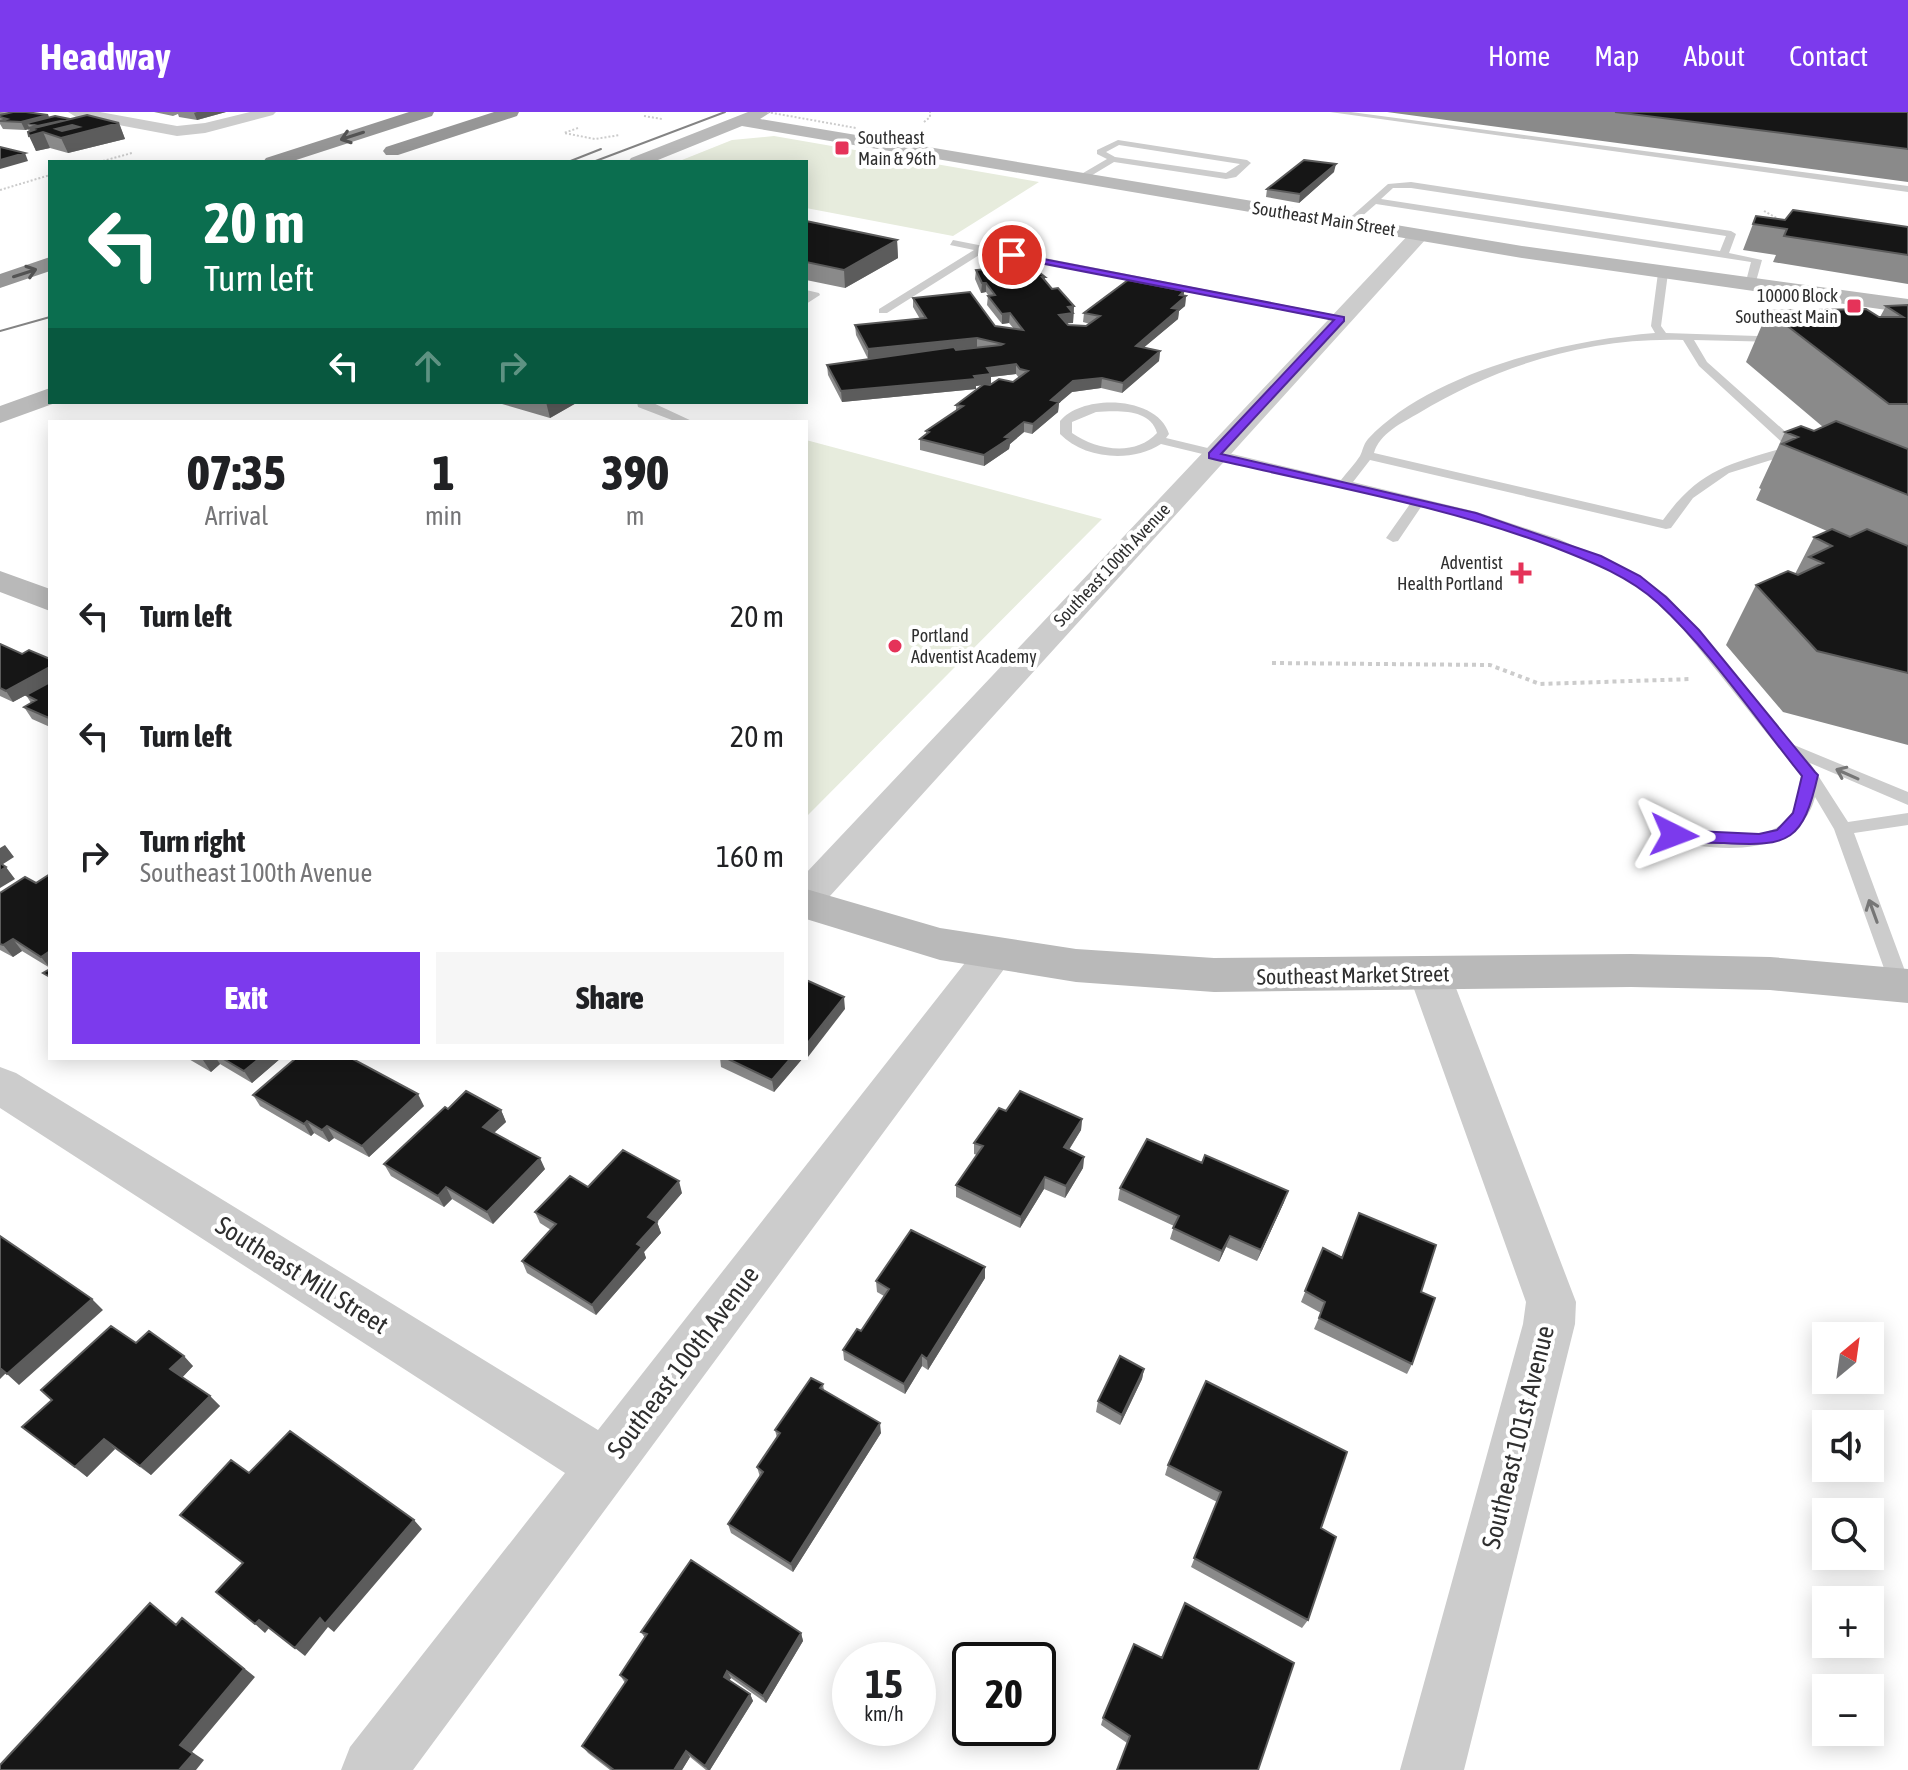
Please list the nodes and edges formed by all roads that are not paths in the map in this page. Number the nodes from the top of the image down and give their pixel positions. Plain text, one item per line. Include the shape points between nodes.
1 (76, 112) edge
2 (268, 112) edge
3 (426, 112) edge
4 (511, 112) edge
5 (765, 112) edge
6 (1334, 112) edge
7 (741, 121) junction
8 (381, 155) dead end
9 (1113, 159) junction
10 (278, 160) edge
11 (642, 160) edge
12 (1081, 178) junction
13 (1908, 189) edge
14 (1374, 201) junction
15 (1349, 223) junction
16 (1731, 234) junction
17 (1419, 235) junction
18 (1743, 237) dead end
19 (953, 243) dead end
20 (982, 249) junction
21 (1723, 255) junction
22 (48, 265) edge
23 (1663, 273) junction
24 (0, 281) edge
25 (1750, 285) junction
26 (1908, 306) edge
27 (883, 311) dead end
28 (1341, 319) junction
29 (1662, 336) junction
30 (1687, 338) junction
31 (1799, 338) edge
32 (48, 397) edge
33 (642, 404) edge
34 (0, 415) edge
35 (683, 420) edge
36 (1159, 440) junction
37 (1213, 455) junction
38 (1367, 455) junction
39 (1343, 486) junction
40 (1417, 503) junction
41 (1393, 538) dead end
42 (0, 581) edge
43 (48, 600) edge
44 (1787, 747) junction
45 (1810, 775) junction
46 (1908, 799) edge
47 (1908, 819) edge
48 (1843, 829) junction
49 (1674, 835) dead end
50 (808, 895) edge
51 (808, 905) edge
52 (993, 955) junction
53 (1430, 975) junction
54 (1904, 985) edge
55 (0, 1085) edge
56 (605, 1466) junction
57 (373, 1770) edge
58 (1432, 1770) edge

1 - 2 street via 177,131
3 -> 10 highway
4 - 8 highway
5 - 7 street
6 - 13 lane
7 - 11 street
7 - 12 street, Southeast Main Street
9 - 9 lane via 1100,152 1121,142 1247,163 1226,176
9 - 12 lane
12 - 15 street, Southeast Main Street
14 - 15 lane
14 - 16 lane via 1391,186 1411,185
14 - 21 lane
15 - 17 street, Southeast Main Street
16 - 18 lane
16 - 21 lane
17 - 23 street, Southeast Main Street
17 - 28 street, Southeast 100th Avenue
19 - 20 lane
20 - 27 lane
20 - 28 lane
21 - 25 lane via 1758,256
24 -> 22 highway
23 - 25 street, Southeast Main Street
23 - 29 lane via 1656,326
25 - 26 street, Southeast Main Street
28 - 37 street, Southeast 100th Avenue
29 - 30 lane
29 - 38 lane via 1599,343 1505,365 1421,404 1391,424 1370,444
30 - 31 lane
30 - 38 lane via 1703,364 1793,449 1724,470 1700,484 1666,525
32 - 34 street
33 - 35 lane
36 - 36 lane via 1163,427 1157,421 1123,408 1082,411 1064,427 1072,440 1096,449 1133,450
36 - 37 lane
37 - 39 lane
37 - 50 street, Southeast 100th Avenue
38 - 39 lane
39 - 40 lane
40 - 41 lane
40 - 44 lane via 1554,542 1635,579 1662,599
42 - 43 street
44 - 45 lane
46 -> 44 lane
45 - 48 lane
45 - 49 lane via 1801,814 1782,835
47 - 48 lane
54 -> 48 lane
51 - 52 street, Southeast Market Street via 866,926
52 - 53 street, Southeast Market Street via 1165,974
52 - 56 street, Southeast 100th Avenue
53 - 54 street, Southeast Market Street via 1668,969
53 - 58 street, Southeast 101st Avenue via 1551,1302
55 - 56 street, Southeast Mill Street
56 - 57 street, Southeast 100th Avenue

